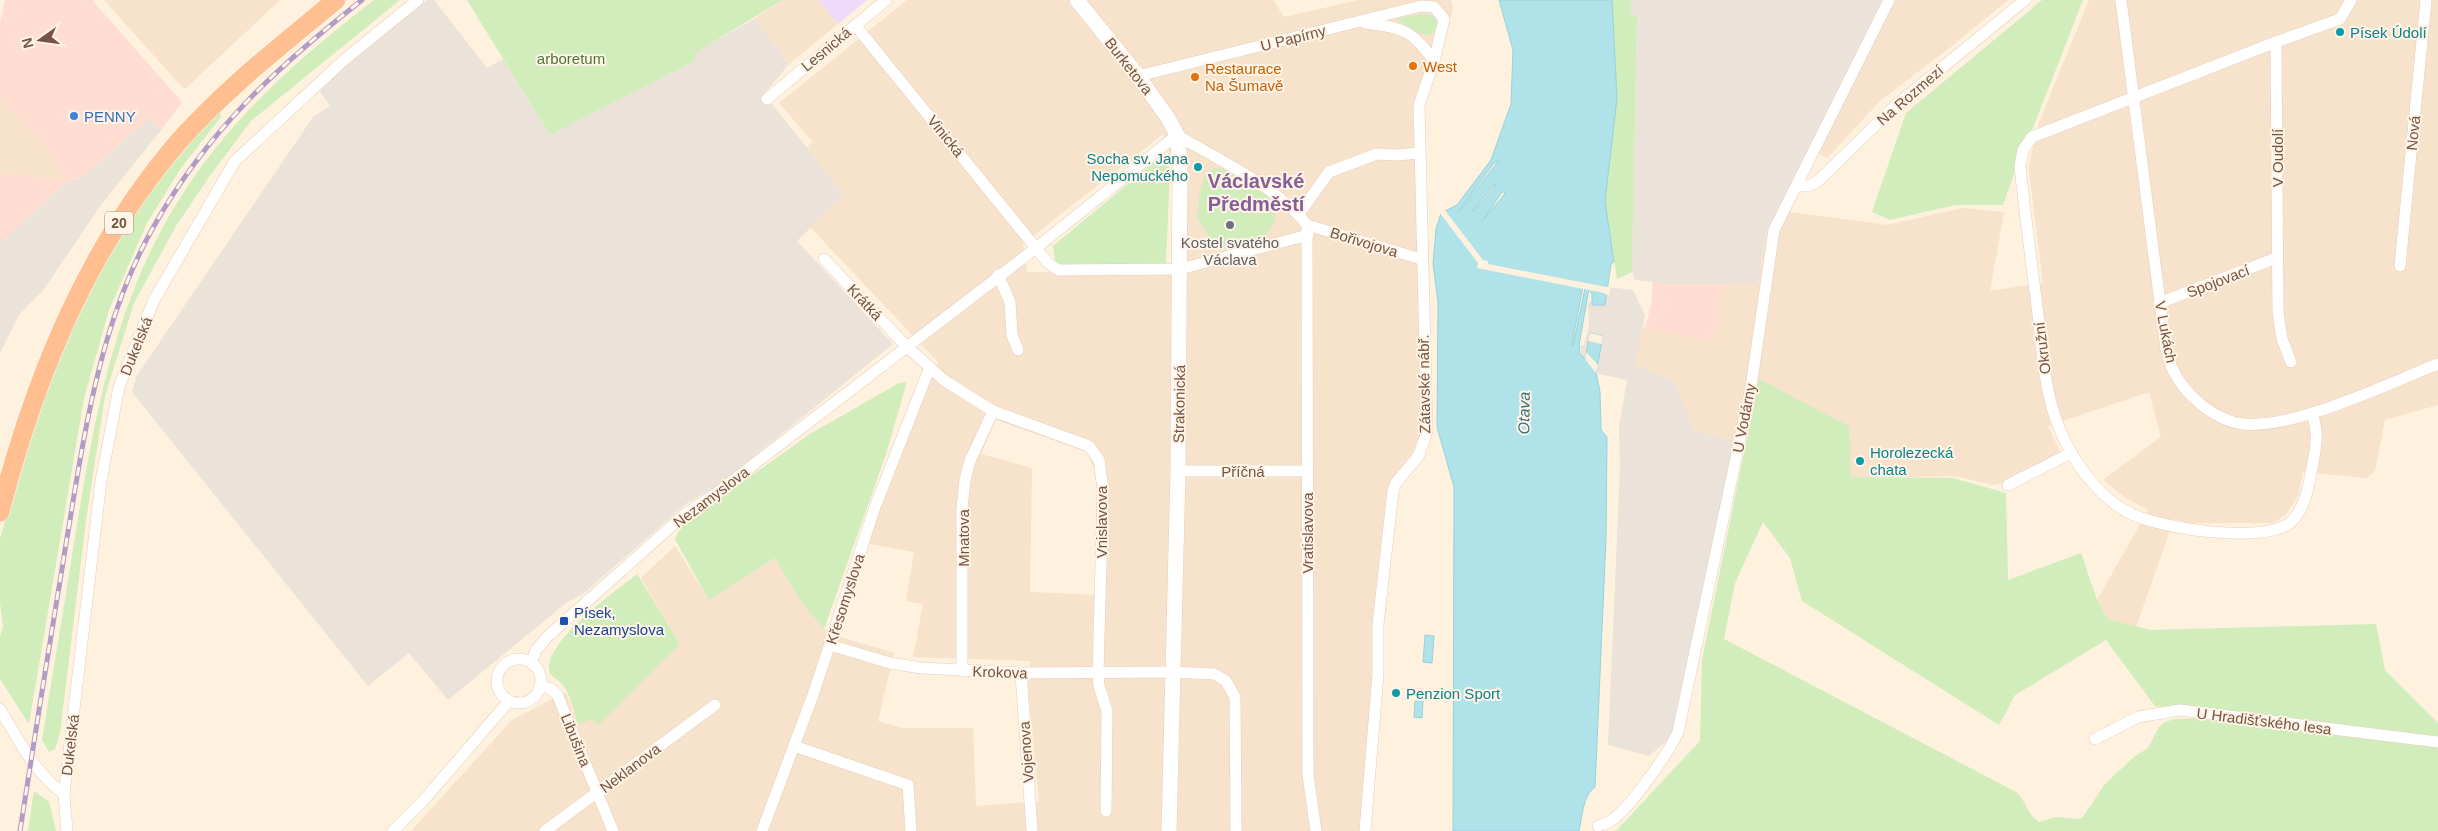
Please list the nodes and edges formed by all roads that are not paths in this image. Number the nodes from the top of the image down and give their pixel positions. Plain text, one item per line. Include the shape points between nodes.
1 (318, 0) edge
2 (336, 0) edge
3 (418, 0) edge
4 (886, 0) edge
5 (1077, 0) edge
6 (1889, 0) edge
7 (2025, 0) edge
8 (2121, 0) edge
9 (2351, 0) edge
10 (2426, 0) edge
11 (1444, 19) joint
12 (1359, 22) junction
13 (855, 25) junction
14 (2276, 42) junction
15 (1434, 61) junction
16 (1138, 76) junction
17 (2133, 97) junction
18 (767, 99) dead end
19 (1177, 135) junction
20 (1419, 153) junction
21 (1796, 186) junction
22 (1299, 214) junction
23 (1308, 230) junction
24 (1036, 248) junction
25 (2276, 258) junction
26 (824, 259) dead end
27 (1421, 259) junction
28 (2400, 266) dead end
29 (1180, 269) junction
30 (998, 275) junction
31 (2159, 303) junction
32 (906, 346) junction
33 (1018, 350) dead end
34 (2291, 362) dead end
35 (2438, 364) edge
36 (930, 367) junction
37 (993, 411) junction
38 (2312, 413) junction
39 (2071, 453) junction
40 (0, 468) edge
41 (1178, 471) junction
42 (1308, 471) junction
43 (2008, 485) dead end
44 (0, 512) edge
45 (830, 645) junction
46 (531, 663) junction
47 (962, 671) junction
48 (1173, 672) junction
49 (1021, 673) junction
50 (1098, 673) junction
51 (540, 686) junction
52 (509, 701) junction
53 (715, 705) dead end
54 (0, 708) edge
55 (2095, 739) dead end
56 (2438, 742) edge
57 (794, 746) junction
58 (598, 792) junction
59 (64, 794) junction
60 (1106, 811) dead end
61 (1598, 826) dead end
62 (67, 831) edge
63 (393, 831) edge
64 (545, 831) edge
65 (613, 831) edge
66 (762, 831) edge
67 (912, 831) edge
68 (1032, 831) edge
69 (1169, 831) edge
70 (1236, 831) edge
71 (1316, 831) edge
72 (1365, 831) edge

1 - 40 highway, 20 via 233,72 192,112 152,157 112,213 84,257 36,358
2 - 44 highway, 20 via 244,75 179,142 128,208 92,266 48,358 27,416
3 - 59 street, Dukelská via 344,60 235,161 154,300 120,387 101,481
4 - 13 street, Lesnická
5 - 16 main road, Burketova
6 - 21 street, U Vodárny
7 - 21 street, Na Rozmezí via 1895,106 1818,181 1808,186
8 - 17 street, V Lukách
9 - 14 street via 2340,19
10 - 28 street, Nová
11 - 12 street, U Papírny via 1434,7 1421,6
11 - 15 street, Zátavské nábř.
12 - 15 street via 1405,30 1420,42
12 - 16 street, U Papírny
13 - 18 street, Lesnická
13 - 24 street, Vinická
14 - 17 street, Okružní
14 - 25 street, V Oudolí
15 - 20 street, Zátavské nábř. via 1419,105
16 - 19 main road, Burketova
17 - 31 street, V Lukách
17 - 39 street, Okružní via 2032,137 2023,150 2020,167 2046,389 2057,426
19 - 22 street via 1269,190
19 - 24 street, Nezamyslova
19 - 29 main road, Strakonická via 1181,184
20 - 22 street via 1378,154 1329,172
20 - 27 street, Zátavské nábř.
21 - 61 street, U Vodárny via 1774,230 1749,396 1678,732 1670,750 1626,806 1613,820
22 - 23 street
23 - 27 street, Bořivojova
23 - 29 street, Vinická
23 - 42 street, Vratislavova
24 - 29 street, Vinická via 1058,270
24 - 30 street, Nezamyslova
25 - 31 street, Spojovací
25 - 34 street, V Oudolí via 2278,314 2282,339
26 - 32 street, Krátká
27 - 72 street, Zátavské nábř. via 1427,431 1416,461 1393,491 1378,624 1378,674
29 - 41 main road, Strakonická
30 - 32 street, Nezamyslova
30 - 33 street via 1010,302 1012,335
31 - 38 street, V Lukách via 2166,349 2173,370 2198,402 2217,415 2242,424 2273,423
32 - 36 street, Vnislavova
32 - 46 street, Nezamyslova via 684,515 547,637 536,650
35 - 38 street, V Lukách
36 - 37 street, Vnislavova via 945,381
36 - 45 street, Křesomyslova via 875,507
37 - 47 street, Mnatova via 964,480
37 - 50 street, Vnislavova via 1089,446 1099,460 1103,489
38 - 39 street, Okružní via 2318,429 2304,501 2292,521 2270,531 2198,531 2164,526 2124,511 2095,486
39 - 43 street
41 - 42 street, Příčná
41 - 48 main road, Strakonická
42 - 71 street, Vratislavova via 1308,775
45 - 47 street, Krokova via 890,663
45 - 57 street, Křesomyslova
46 - 51 street via 540,677
46 - 52 street via 515,659 497,674 498,690
47 - 49 street, Krokova
48 - 50 street, Krokova
48 - 69 main road, Strakonická
48 - 70 street via 1214,674 1226,681 1235,697
49 - 50 street, Krokova
49 - 68 street, Vojenova
50 - 60 street, Vnislavova via 1107,711
51 - 52 street via 537,693 525,702
51 - 58 street, Libušina via 557,694
52 - 63 street
53 - 58 street, Neklanova
54 - 59 street via 31,762 47,782
55 - 56 street, U Hradišťského lesa via 2138,717 2180,710
57 - 66 street, Křesomyslova
57 - 67 street via 908,785
58 - 64 street, Neklanova
58 - 65 street, Libušina
59 - 62 street, Dukelská

